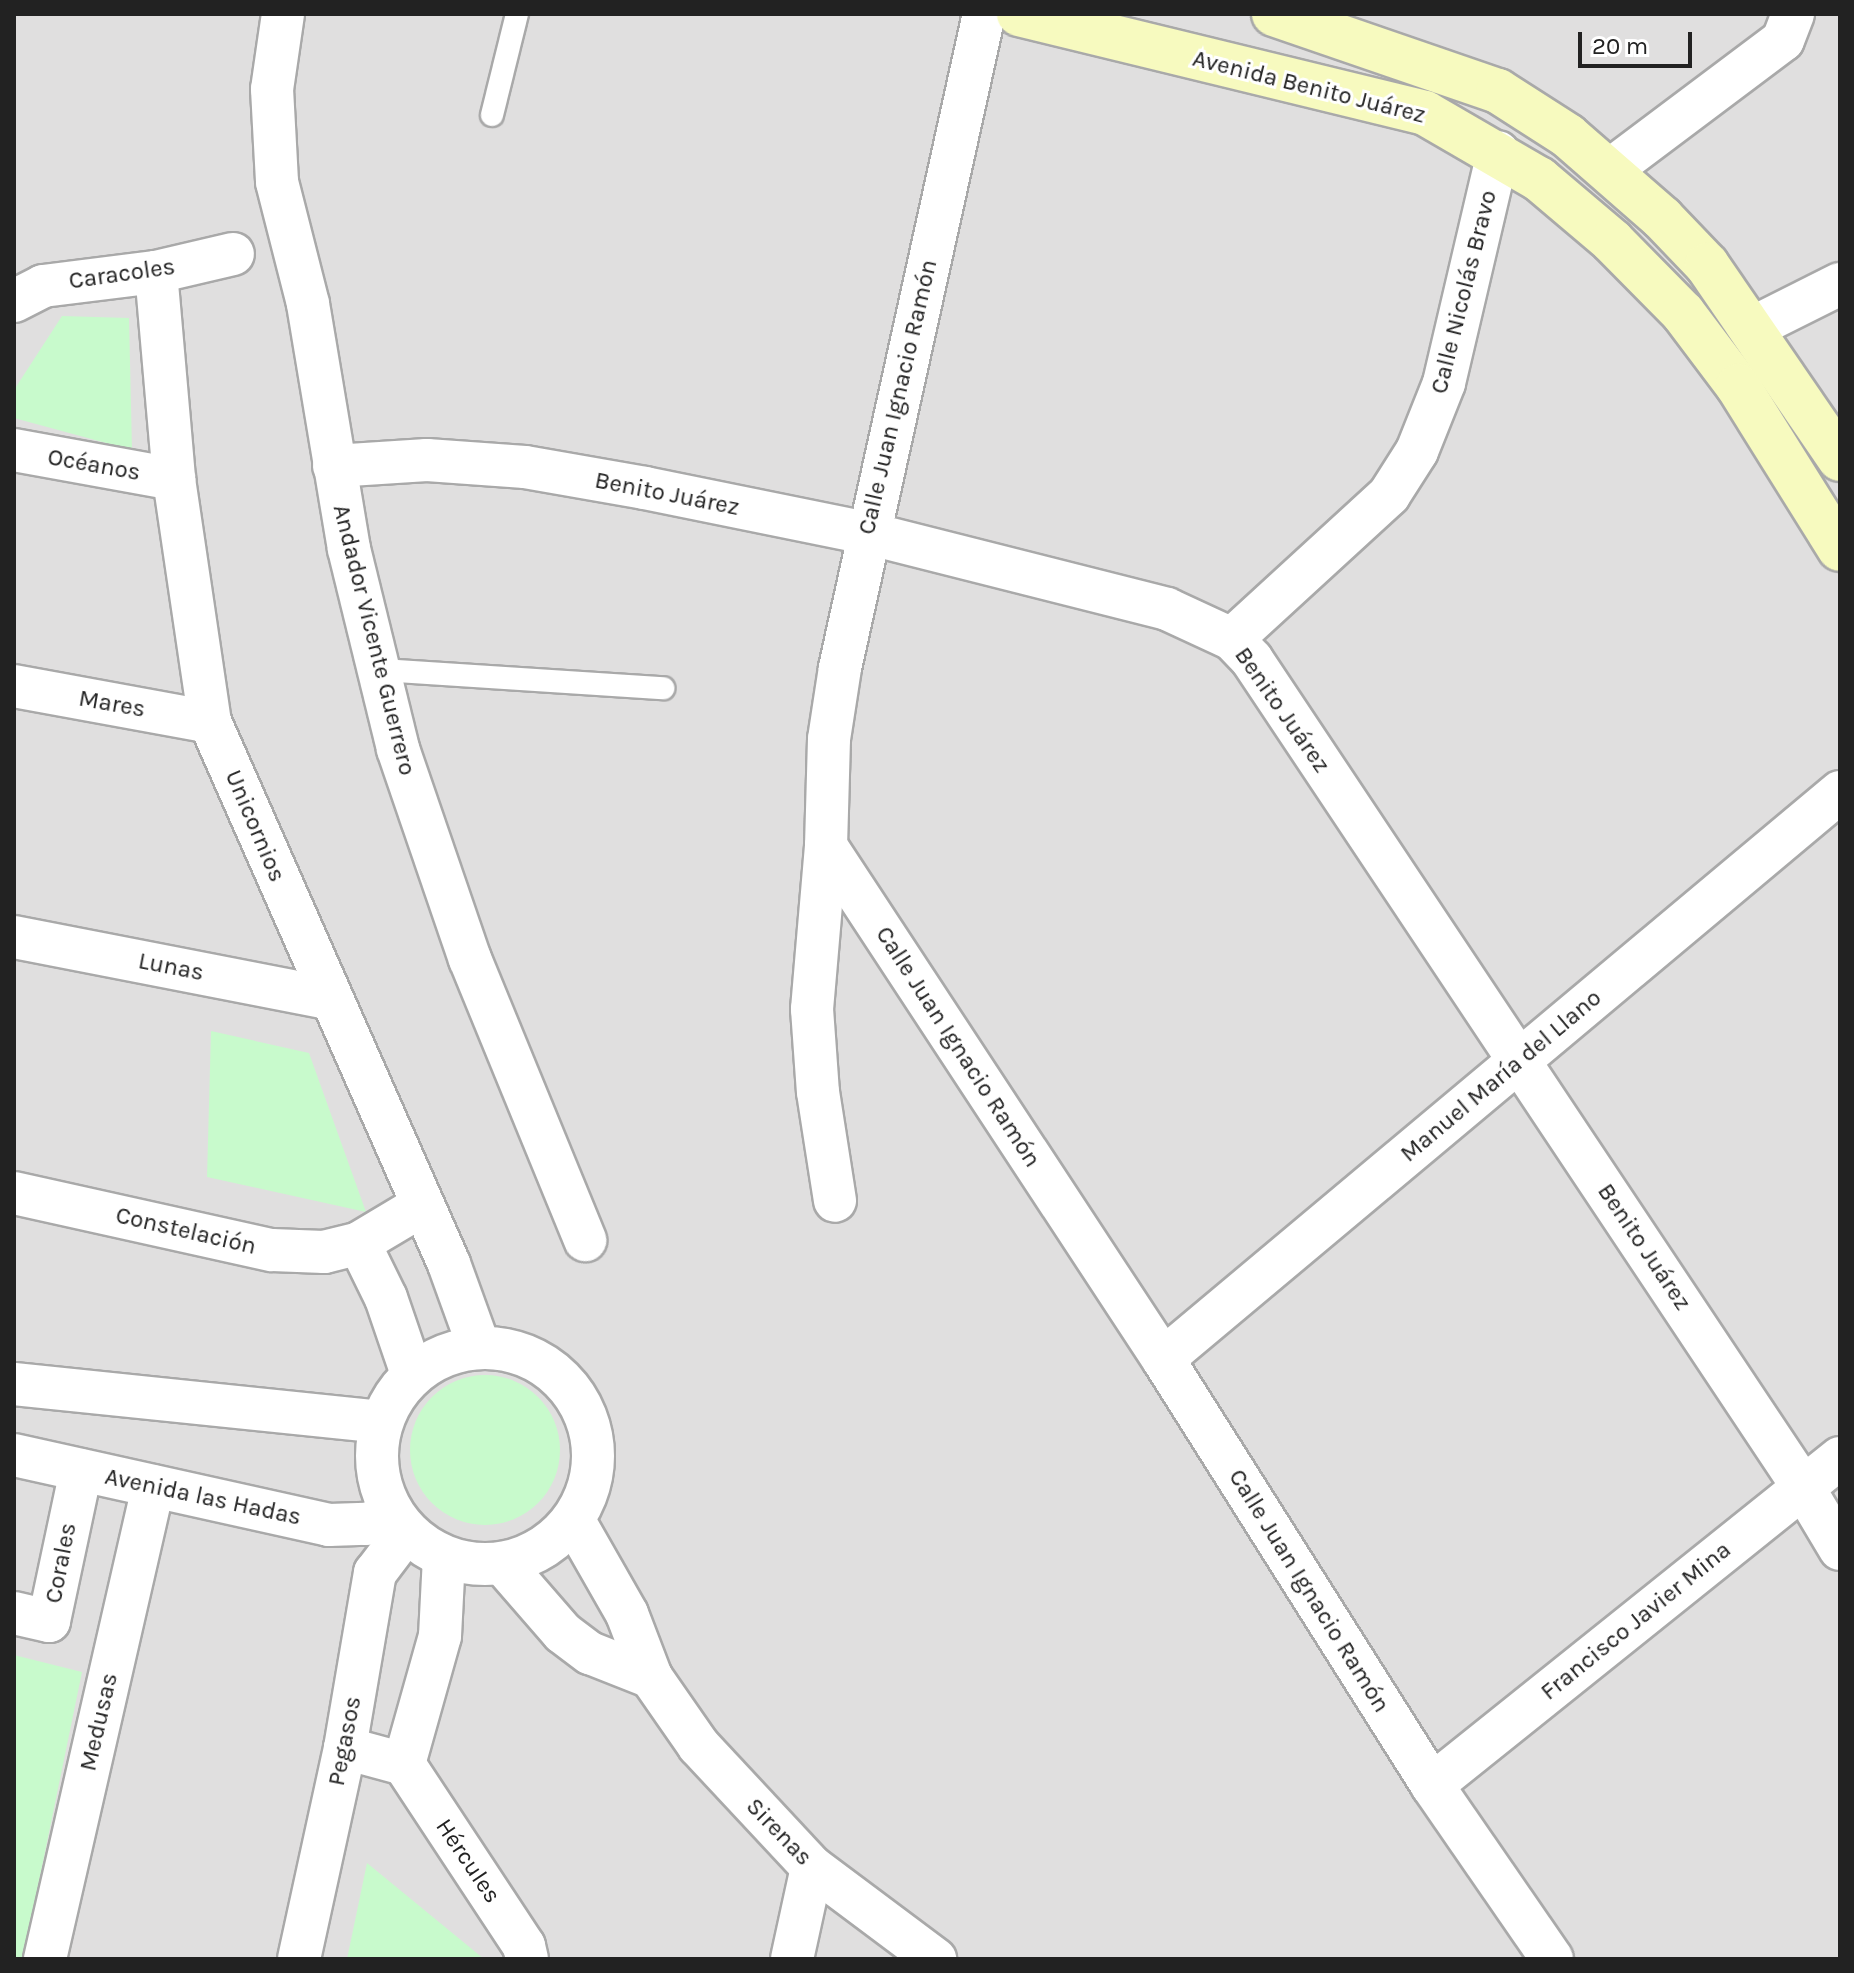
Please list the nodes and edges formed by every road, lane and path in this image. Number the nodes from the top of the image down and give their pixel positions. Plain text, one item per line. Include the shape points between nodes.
1 (283, 14) edge
2 (517, 14) edge
3 (984, 14) edge
4 (1019, 14) edge
5 (1274, 14) edge
6 (1793, 14) edge
7 (492, 115) dead end
8 (1498, 152) junction
9 (1610, 170) junction
10 (233, 254) dead end
11 (156, 272) junction
12 (1840, 284) edge
13 (14, 301) edge
14 (1754, 327) junction
15 (14, 450) edge
16 (1840, 459) edge
17 (334, 466) junction
18 (174, 479) junction
19 (867, 533) junction
20 (1840, 549) edge
21 (1232, 639) junction
22 (381, 670) junction
23 (14, 686) edge
24 (663, 688) dead end
25 (210, 722) junction
26 (1840, 792) edge
27 (826, 846) junction
28 (14, 937) edge
29 (328, 998) junction
30 (1519, 1061) junction
31 (14, 1193) edge
32 (835, 1201) dead end
33 (421, 1206) junction
34 (585, 1240) dead end
35 (359, 1243) junction
36 (479, 1347) junction
37 (1163, 1359) junction
38 (412, 1374) junction
39 (14, 1384) edge
40 (381, 1422) junction
41 (14, 1455) edge
42 (1840, 1458) edge
43 (81, 1470) junction
44 (153, 1486) junction
45 (1803, 1487) junction
46 (574, 1521) junction
47 (400, 1524) junction
48 (1840, 1549) edge
49 (444, 1557) junction
50 (503, 1564) junction
51 (14, 1613) edge
52 (651, 1677) junction
53 (345, 1748) junction
54 (404, 1764) junction
55 (1432, 1785) junction
56 (812, 1867) junction
57 (45, 1959) edge
58 (299, 1959) edge
59 (527, 1959) edge
60 (792, 1959) edge
61 (935, 1959) edge
62 (1552, 1959) edge

1 - 17 street, Andador Vicente Guerrero via 272,89 273,150 308,304
2 - 7 lane
3 - 19 street, Calle Juan Ignacio Ramón
4 - 8 main road, Avenida Benito Juárez via 1425,113
5 - 9 main road, Avenida Benito Juárez via 1498,91
6 - 9 street via 1783,40
8 - 20 main road, Avenida Benito Juárez via 1612,241 1683,313 1738,386
8 - 21 street, Calle Nicolás Bravo via 1444,383 1417,451 1389,495
9 - 14 main road, Avenida Benito Juárez via 1707,265
10 - 11 street, Caracoles
11 - 13 street, Caracoles via 43,286
11 - 18 street, Unicornios
12 - 14 street
14 - 16 main road, Avenida Benito Juárez
15 - 18 street, Océanos
17 - 19 street, Benito Juárez via 427,460 525,467
17 - 22 street, Andador Vicente Guerrero
18 - 25 street, Unicornios
19 - 21 street, Benito Juárez via 1167,609
19 - 27 street, Calle Juan Ignacio Ramón via 829,739
21 - 30 street, Benito Juárez via 1252,660
22 - 24 lane
22 - 34 street, Andador Vicente Guerrero via 428,847
23 - 25 street, Mares
25 - 29 street, Unicornios
26 - 30 street, Manuel María del Llano
27 - 32 street via 812,1009
27 - 37 street, Calle Juan Ignacio Ramón
28 - 29 street, Lunas
29 - 33 street, Unicornios
30 - 37 street, Manuel María del Llano
30 - 45 street, Benito Juárez
31 - 35 street, Constelación via 272,1250 324,1252
33 - 35 street, Constelación
33 - 36 street, Unicornios
35 - 38 street via 386,1298
36 - 38 street via 444,1355
36 - 46 street via 528,1355 568,1384 591,1427 593,1476
37 - 55 street, Calle Juan Ignacio Ramón
38 - 40 street
39 - 40 street
40 - 47 street via 375,1454 379,1487
41 - 43 street, Avenida las Hadas
42 - 45 street, Francisco Javier Mina
43 - 44 street, Avenida las Hadas
43 - 51 street, Corales via 49,1621
44 - 47 street, Avenida las Hadas via 329,1525
44 - 57 street, Medusas
45 - 48 street, Benito Juárez
45 - 55 street, Francisco Javier Mina
46 - 50 street via 543,1549
46 - 52 street, Sirenas via 627,1614
47 - 49 street
47 - 53 street, Pegasos via 375,1573
49 - 50 street via 473,1565
49 - 54 street via 434,1667
50 - 52 street via 581,1647 619,1668
52 - 56 street, Sirenas via 699,1746
53 - 54 street
53 - 58 street, Pegasos
54 - 59 street, Hércules via 524,1946
55 - 62 street, Calle Juan Ignacio Ramón
56 - 60 street
56 - 61 street, Sirenas

